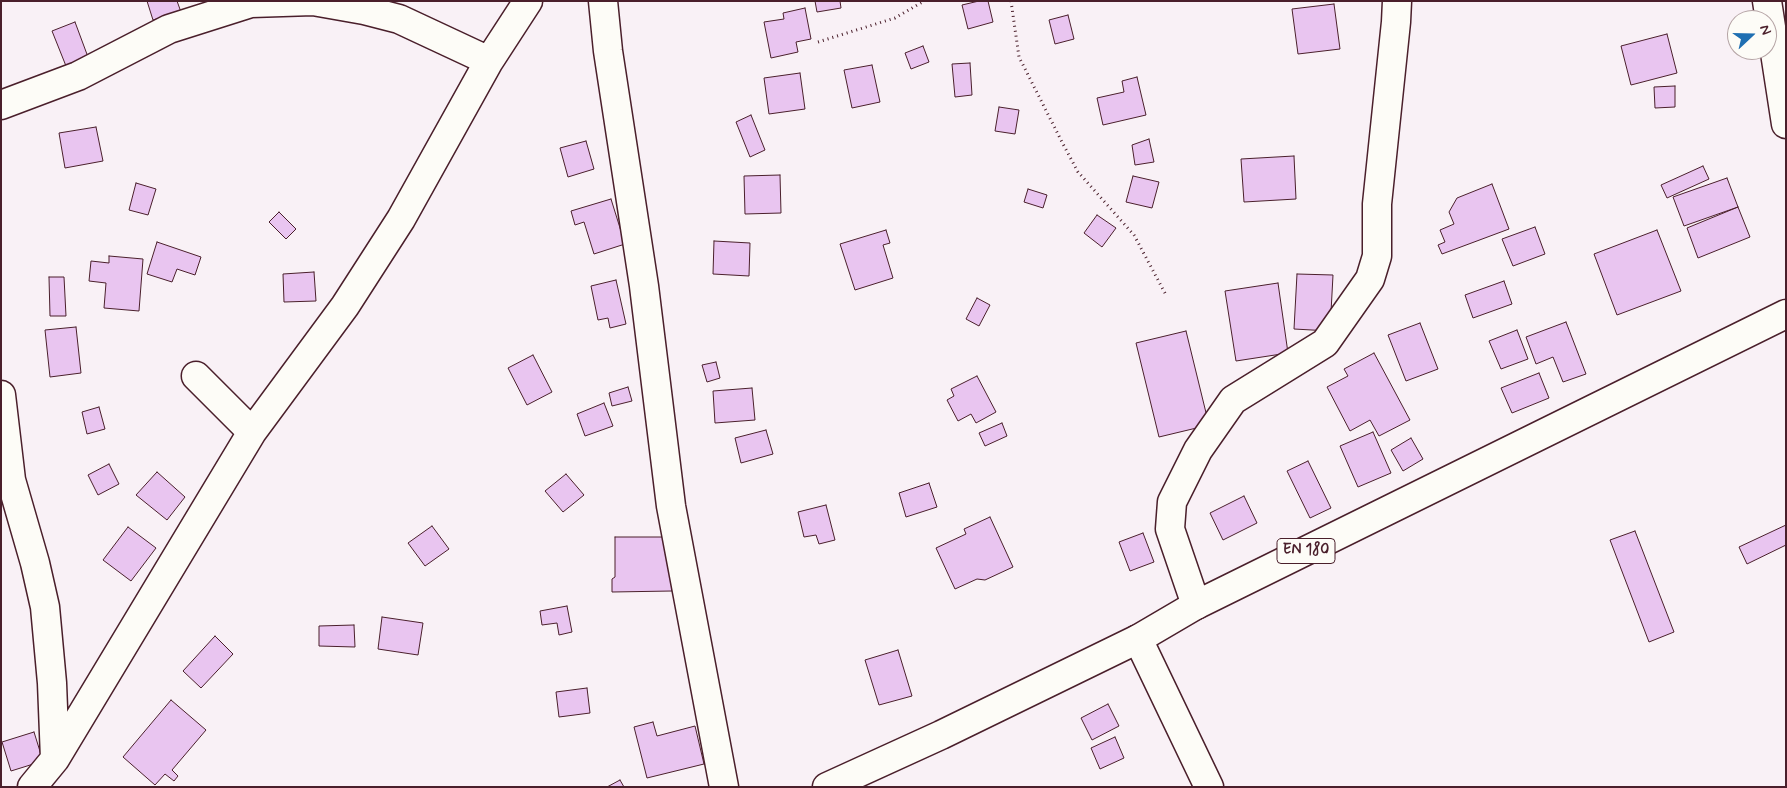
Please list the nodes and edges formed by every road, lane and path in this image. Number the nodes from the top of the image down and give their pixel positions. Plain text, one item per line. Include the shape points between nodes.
1 (528, 1) edge
2 (603, 1) edge
3 (924, 1) edge
4 (1011, 1) edge
5 (1397, 1) edge
6 (1767, 1) edge
7 (818, 42) dead end
8 (489, 61) junction
9 (1, 105) edge
10 (1786, 124) edge
11 (1166, 295) dead end
12 (1786, 314) edge
13 (196, 376) dead end
14 (1, 395) edge
15 (252, 432) junction
16 (1196, 605) junction
17 (1138, 639) junction
18 (55, 759) junction
19 (32, 787) edge
20 (724, 787) edge
21 (827, 787) edge
22 (1209, 787) edge

1 - 8 street
2 - 20 street via 643,276 671,506
3 - 7 path via 895,18
4 - 11 path via 1019,57 1063,144 1078,172 1134,235
5 - 16 street via 1377,204 1377,256 1370,279 1325,343 1233,400 1198,450 1172,502 1170,530
6 - 10 street
8 - 9 street via 399,19 364,10 313,2 251,3 169,29 78,76
8 - 15 street via 396,227 345,306
12 - 16 street, EN 180
13 - 15 street
14 - 18 street via 11,480 36,563 45,607
15 - 18 street
16 - 17 street, EN 180
17 - 21 street, EN 180
17 - 22 street
18 - 19 street

